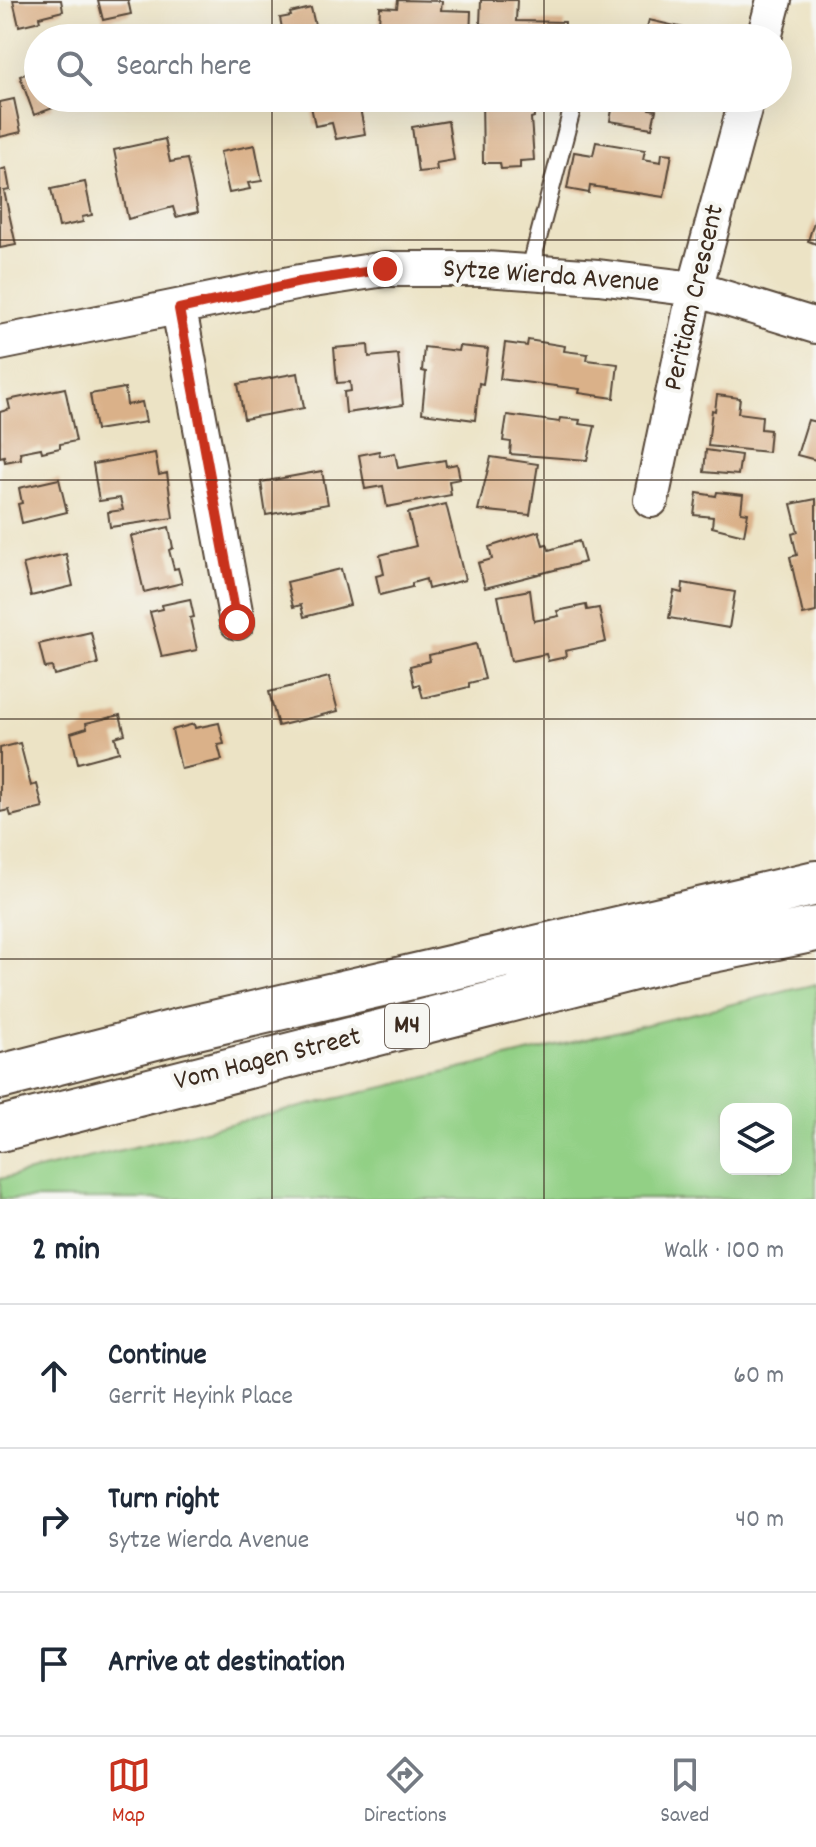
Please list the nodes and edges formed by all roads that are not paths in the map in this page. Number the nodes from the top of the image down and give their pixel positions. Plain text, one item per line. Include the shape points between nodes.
1 (774, 0) edge
2 (768, 24) edge
3 (571, 112) edge
4 (743, 112) edge
5 (529, 273) junction
6 (695, 289) junction
7 (179, 309) junction
8 (816, 326) edge
9 (0, 343) edge
10 (651, 500) dead end
11 (237, 622) dead end
12 (816, 883) edge
13 (816, 929) edge
14 (0, 1077) edge
15 (0, 1129) edge

1 - 2 street
3 - 5 lane
4 - 6 street, Peritiam Crescent
5 - 6 street, Sytze Wierda Avenue
5 - 7 street, Sytze Wierda Avenue via 385,269
6 - 8 street, Sytze Wierda Avenue
6 - 10 street, Peritiam Crescent
7 - 9 street, Sytze Wierda Avenue
7 - 11 street
12 - 14 main road, Vom Hagen Street / M4
13 - 15 main road, Vom Hagen Street / M4 via 673,958

